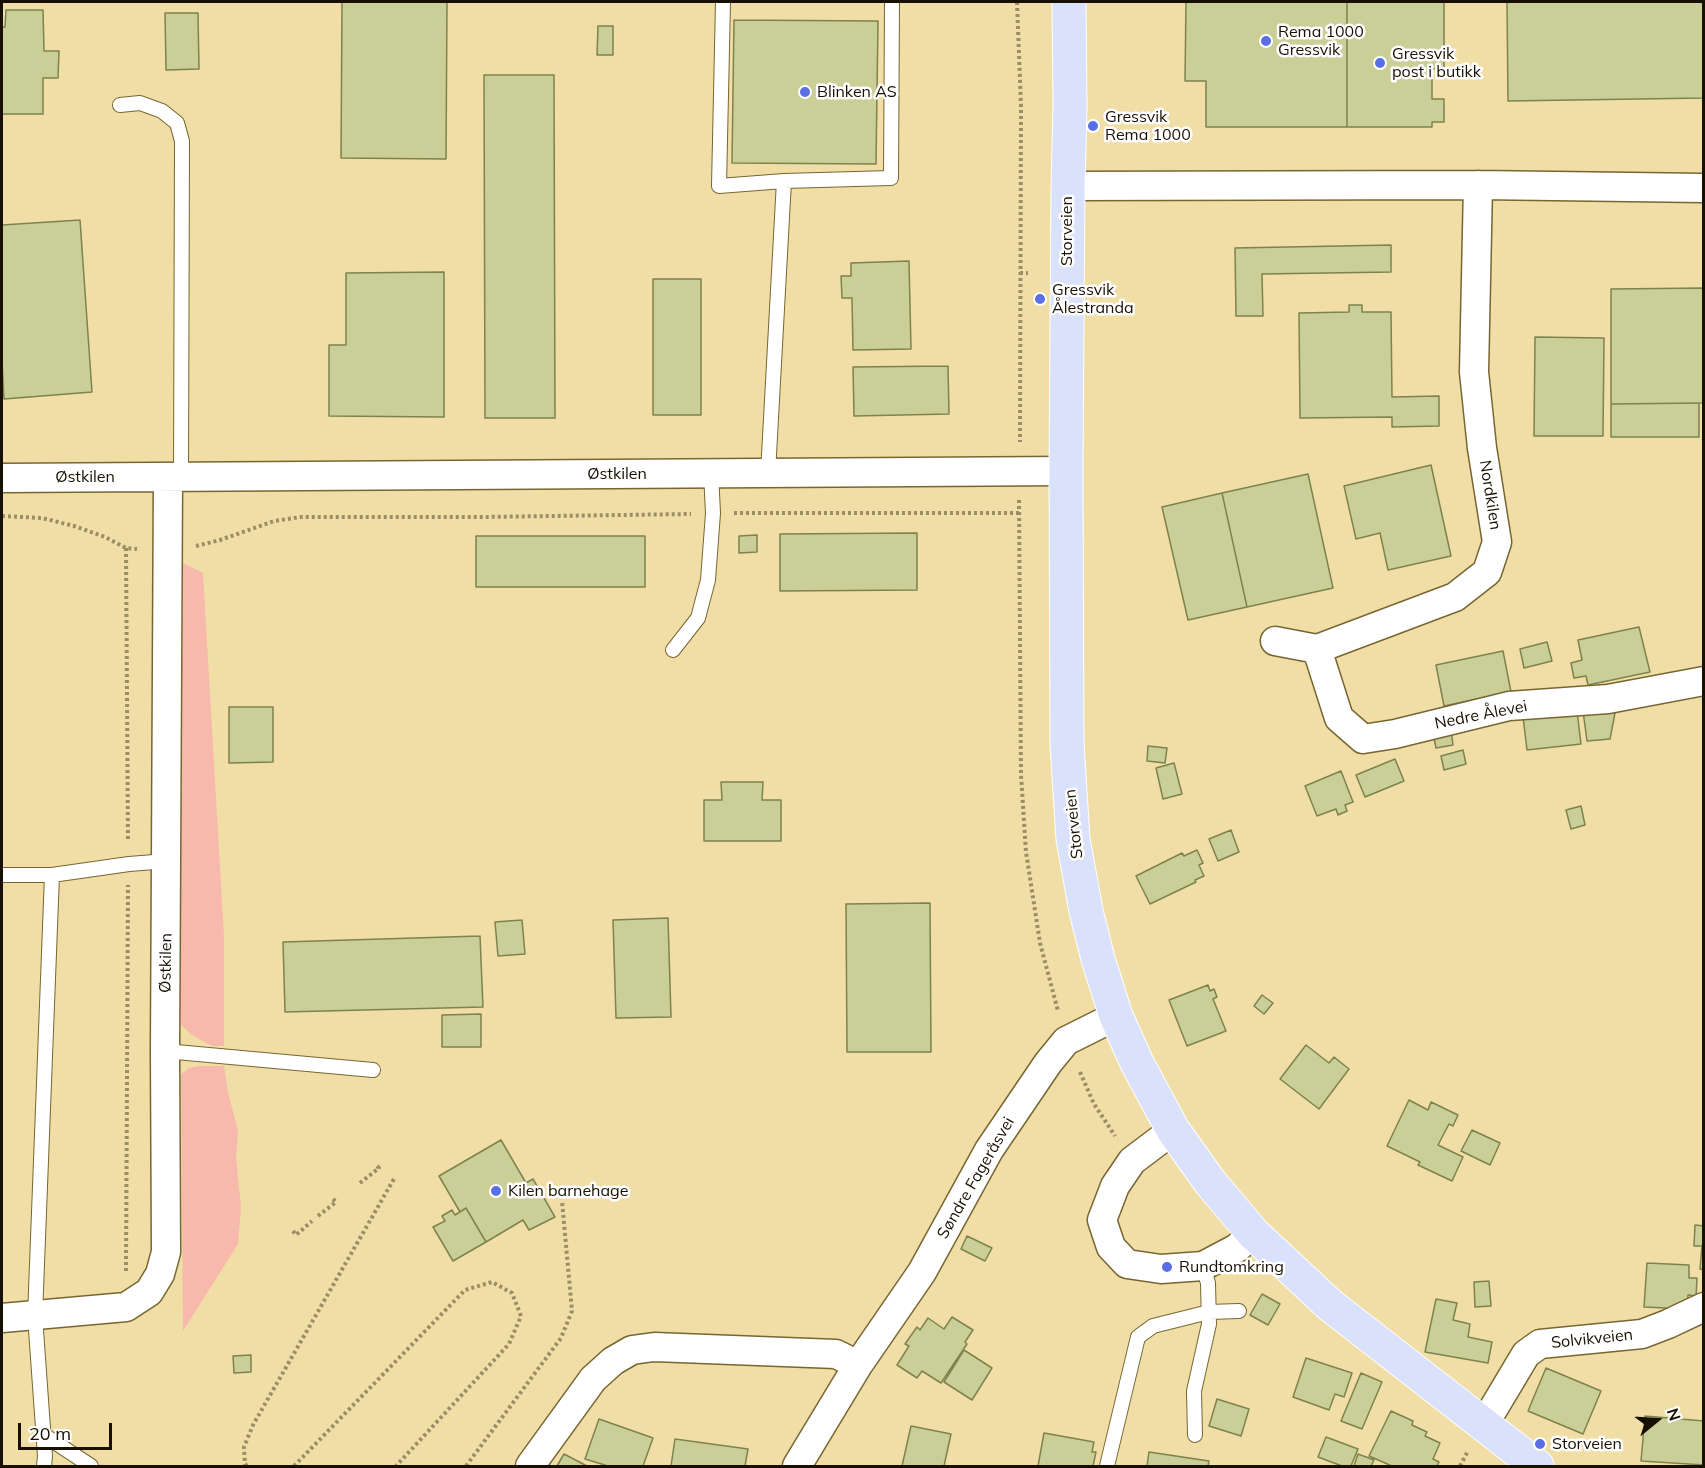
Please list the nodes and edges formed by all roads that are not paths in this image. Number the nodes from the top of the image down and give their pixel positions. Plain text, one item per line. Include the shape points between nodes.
1 (723, 2) edge
2 (892, 2) edge
3 (1069, 2) edge
4 (120, 105) dead end
5 (784, 181) junction
6 (1478, 185) junction
7 (1068, 186) junction
8 (1704, 188) edge
9 (1066, 471) junction
10 (711, 473) junction
11 (768, 473) junction
12 (174, 477) junction
13 (2, 478) edge
14 (1275, 641) dead end
15 (1317, 649) junction
16 (673, 650) dead end
17 (1704, 681) edge
18 (167, 861) junction
19 (2, 875) edge
20 (52, 875) junction
21 (1116, 1016) junction
22 (165, 1051) junction
23 (372, 1070) dead end
24 (1173, 1130) junction
25 (1253, 1233) junction
26 (1203, 1266) junction
27 (1704, 1306) edge
28 (1239, 1311) dead end
29 (1209, 1312) junction
30 (35, 1316) junction
31 (2, 1318) edge
32 (858, 1365) junction
33 (1483, 1426) junction
34 (44, 1435) junction
35 (1195, 1435) dead end
36 (44, 1467) edge
37 (91, 1467) edge
38 (530, 1467) edge
39 (797, 1467) edge
40 (1107, 1467) edge
41 (1537, 1467) edge

1 - 5 lane via 719,186
2 - 5 lane via 891,178
3 - 7 main road, Storveien
4 - 12 lane via 140,103 162,111 177,123 182,141
5 - 11 lane
6 - 7 street
6 - 8 street
6 - 15 street, Nordkilen via 1474,372 1497,542 1487,572 1455,597
7 - 9 main road, Storveien
9 - 11 street, Østkilen
9 - 21 main road, Storveien via 1067,744 1073,839 1093,940
10 - 11 street, Østkilen
10 - 12 street, Østkilen
10 - 16 lane via 713,513 708,580 698,618
12 - 13 street, Østkilen
12 - 18 street, Østkilen via 169,549
14 - 15 street
15 - 17 street, Nedre Ålevei via 1339,718 1363,740 1509,706 1608,699
18 - 20 lane
18 - 22 street, Østkilen
19 - 20 lane
20 - 30 lane
21 - 24 main road, Storveien
21 - 32 street, Søndre Fageråsvei via 1066,1041 1048,1063 989,1150 922,1272
22 - 23 lane
22 - 30 street, Østkilen via 166,1252 160,1274 149,1292 126,1307
24 - 25 main road, Storveien
24 - 26 street via 1132,1161 1115,1186 1102,1220 1111,1247 1128,1264 1161,1269
25 - 26 street via 1237,1248
25 - 33 main road, Storveien via 1330,1305
26 - 29 lane
27 - 33 street, Solvikveien via 1642,1334 1540,1344 1526,1354
28 - 29 lane
29 - 35 lane via 1194,1391
29 - 40 lane via 1153,1326 1138,1336
30 - 31 street, Østkilen
30 - 34 lane
32 - 38 street via 836,1354 654,1347 632,1350 593,1379
32 - 39 street, Søndre Fageråsvei
33 - 41 main road, Storveien
34 - 36 lane
34 - 37 lane

